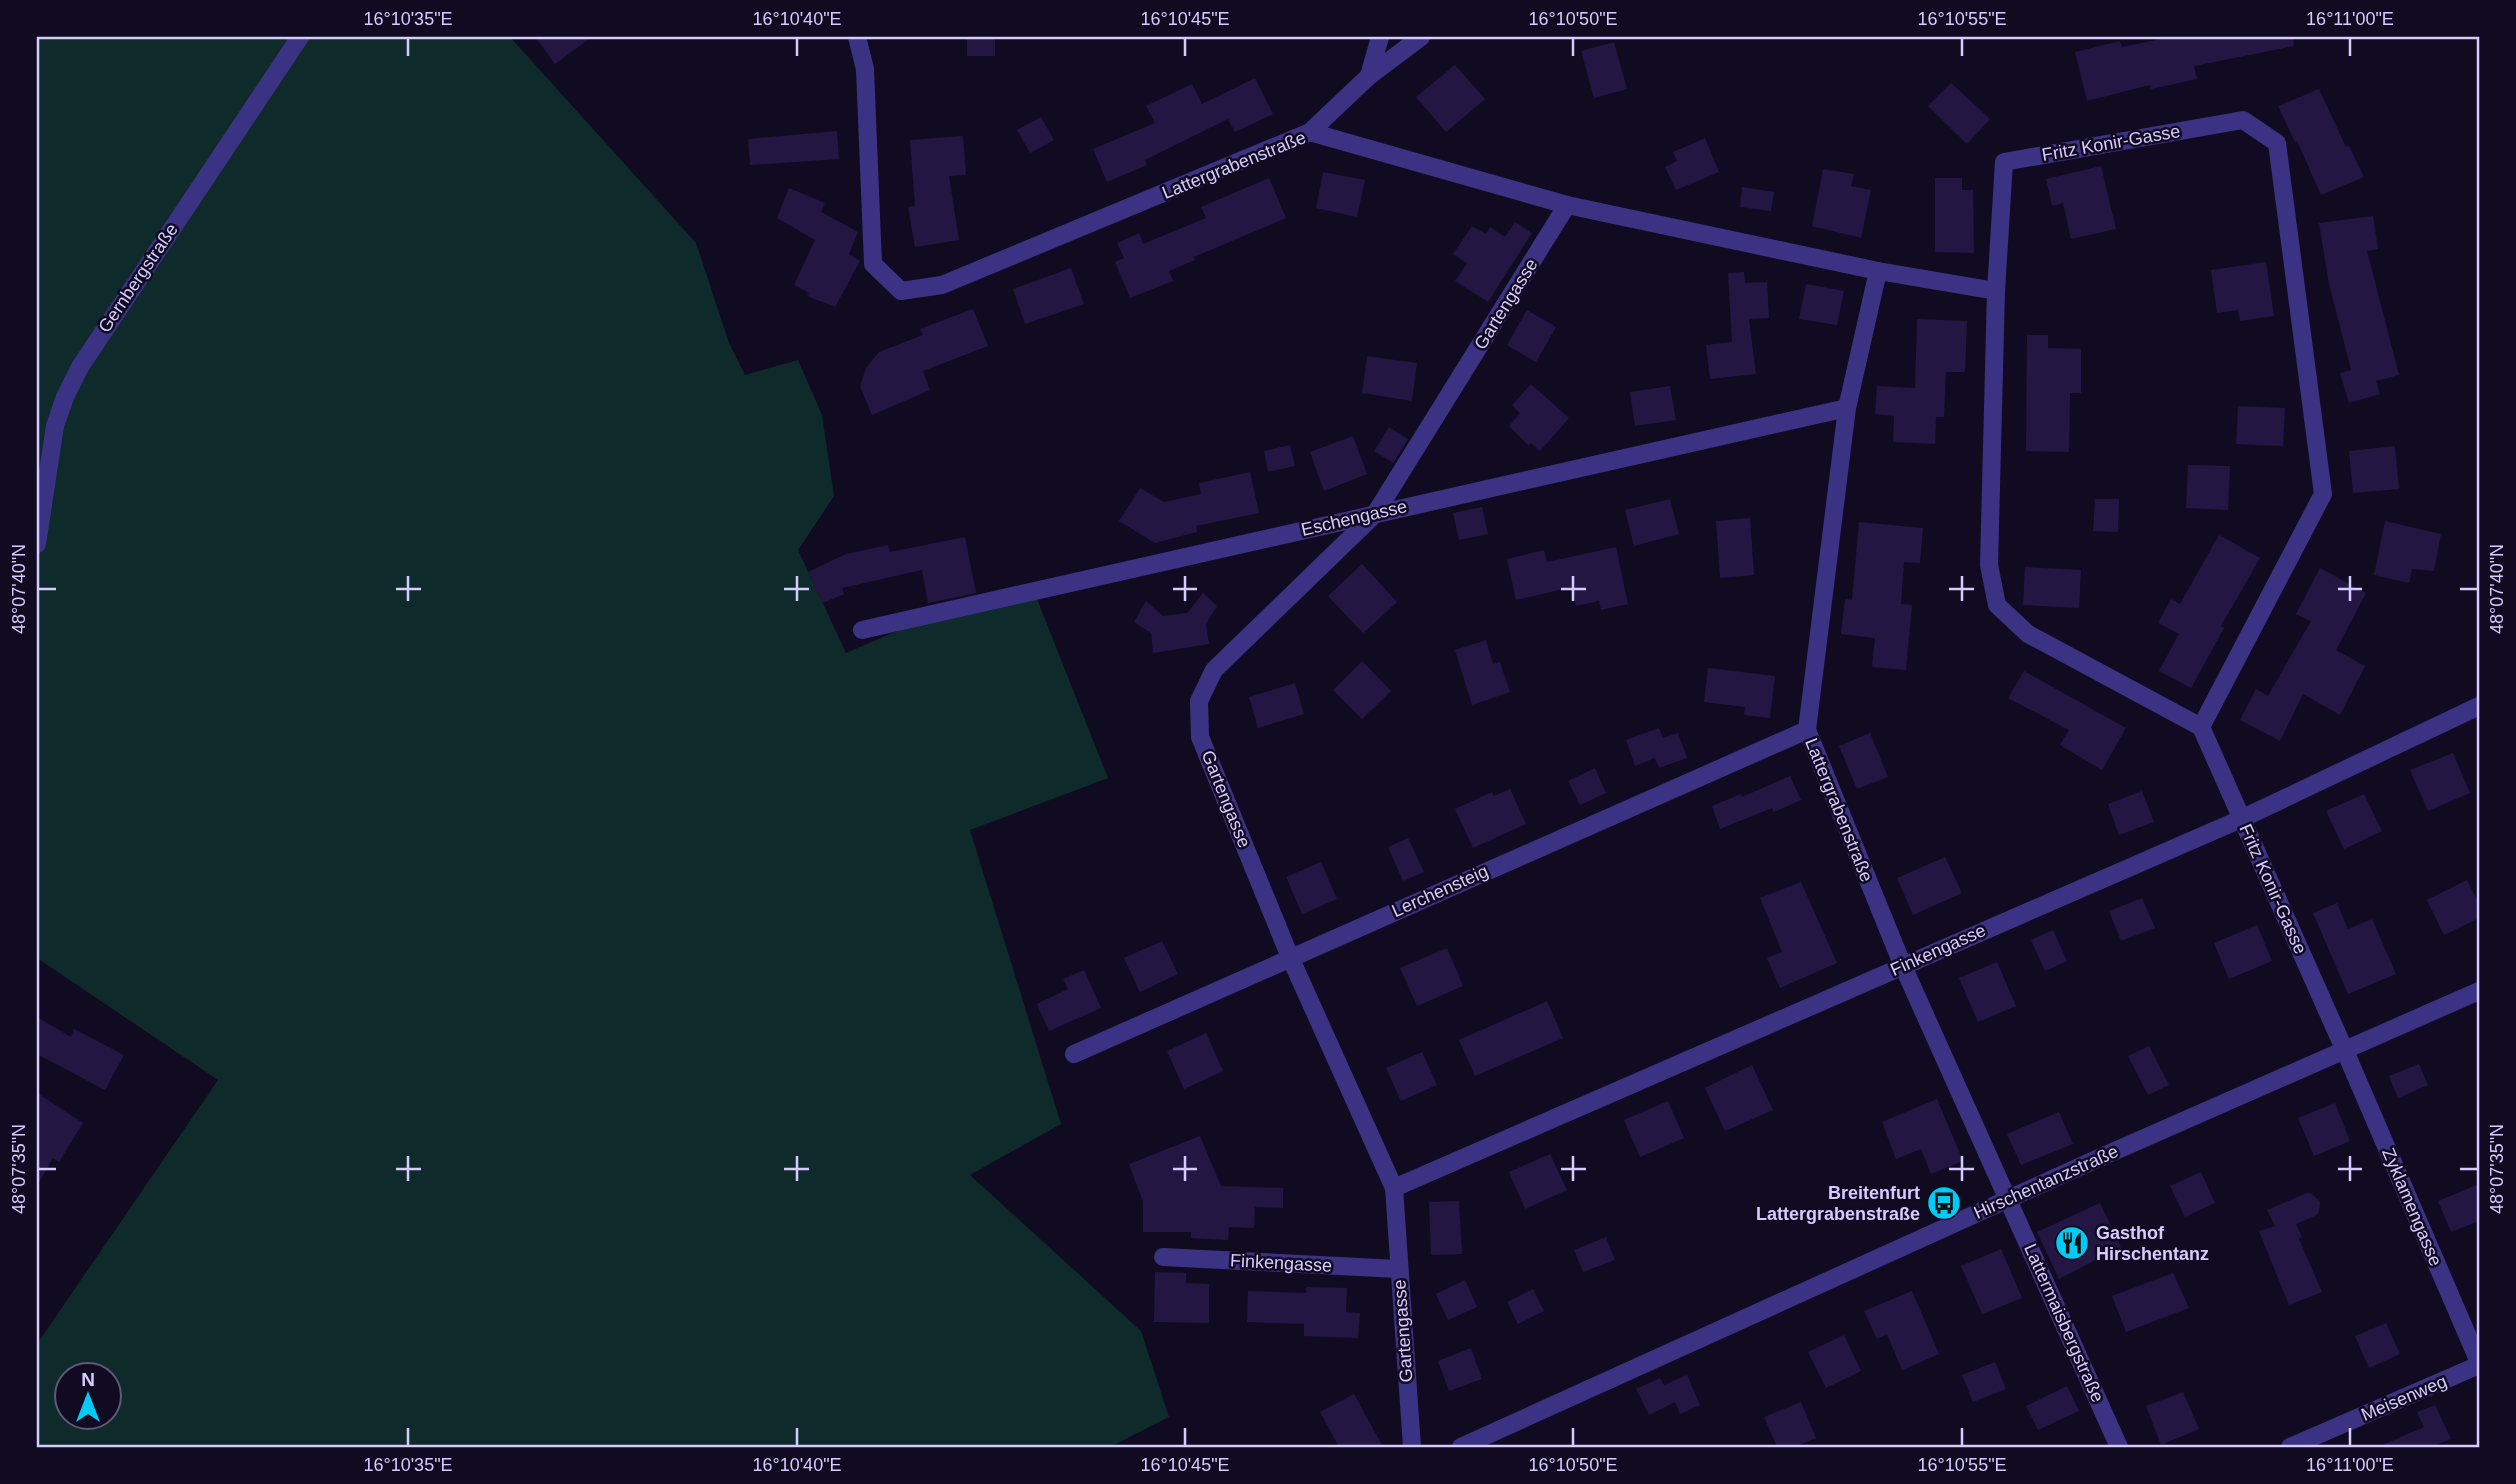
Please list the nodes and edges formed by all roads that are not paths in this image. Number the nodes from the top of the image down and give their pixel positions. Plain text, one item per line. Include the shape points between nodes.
1 (300, 37) edge
2 (857, 37) edge
3 (1380, 37) edge
4 (1421, 37) edge
5 (1369, 76) junction
6 (1310, 132) junction
7 (1567, 205) junction
8 (1878, 271) junction
9 (1996, 291) junction
10 (1847, 408) junction
11 (1375, 514) junction
12 (37, 544) edge
13 (862, 630) dead end
14 (2479, 706) edge
15 (2201, 727) junction
16 (1807, 730) junction
17 (2241, 819) junction
18 (1290, 957) junction
19 (1903, 966) junction
20 (2479, 991) edge
21 (2345, 1051) junction
22 (1074, 1054) dead end
23 (1394, 1188) junction
24 (2009, 1199) junction
25 (1163, 1257) dead end
26 (1398, 1269) junction
27 (2479, 1364) edge
28 (1412, 1447) edge
29 (1461, 1447) edge
30 (2119, 1447) edge
31 (2290, 1447) edge

1 - 12 street, Gernbergstraße via 80,367 55,426
2 - 6 street, Lattergrabenstraße via 865,69 873,264 901,291 942,285
3 - 5 street
4 - 5 street
5 - 6 street
6 - 7 street, Lattergrabenstraße
7 - 8 street, Lattergrabenstraße
7 - 11 street, Gartengasse
8 - 9 street, Lattergrabenstraße
8 - 10 street, Lattergrabenstraße
9 - 15 street, Fritz Konir-Gasse via 1989,565 1997,605 2028,634
9 - 15 street, Fritz Konir-Gasse via 2004,162 2243,120 2277,143 2323,494
10 - 11 street, Eschengasse
10 - 16 street, Lattergrabenstraße
11 - 13 street, Eschengasse
11 - 18 street, Gartengasse via 1214,670 1199,701 1200,737
14 - 17 street, Finkengasse
15 - 17 street, Fritz Konir-Gasse
16 - 18 street, Lerchensteig
16 - 19 street, Lattergrabenstraße
17 - 19 street, Finkengasse
17 - 21 street, Fritz Konir-Gasse
18 - 22 street, Lerchensteig
18 - 23 street, Gartengasse
19 - 23 street, Finkengasse
19 - 24 street, Lattergrabenstraße
20 - 21 street, Hirschentanzstraße
21 - 24 street, Hirschentanzstraße
21 - 27 street, Zyklamengasse
23 - 26 street, Gartengasse
24 - 29 street, Hirschentanzstraße
24 - 30 street, Lattermaisbergstraße
25 - 26 street, Finkengasse
26 - 28 street, Gartengasse
27 - 31 street, Meisenweg

